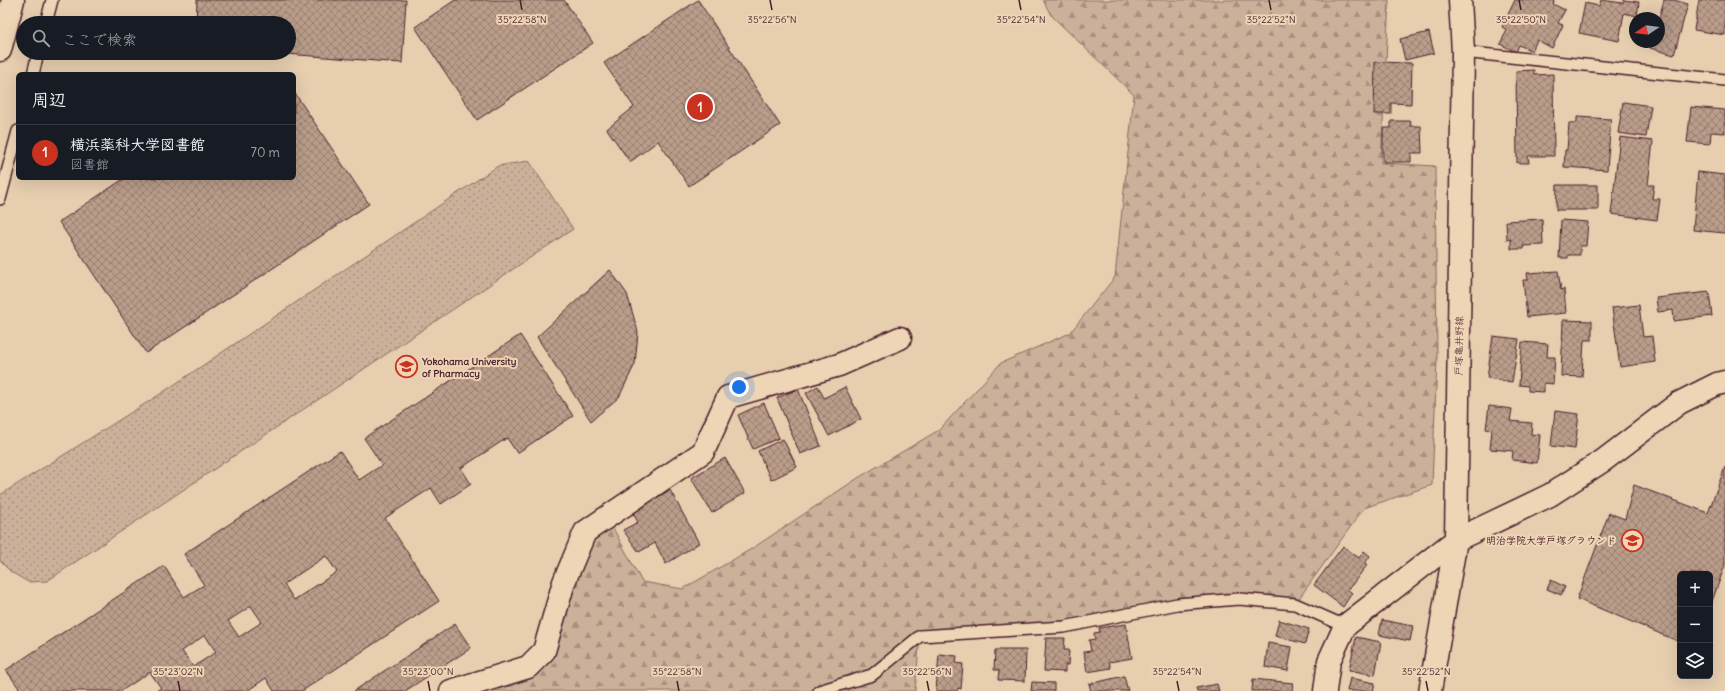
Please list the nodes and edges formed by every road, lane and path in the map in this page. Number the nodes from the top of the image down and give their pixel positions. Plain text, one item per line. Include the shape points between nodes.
1 (13, 0) edge
2 (52, 0) edge
3 (1460, 0) edge
4 (48, 16) edge
5 (0, 50) edge
6 (1463, 52) junction
7 (36, 60) edge
8 (33, 72) edge
9 (1725, 80) edge
10 (16, 138) edge
11 (0, 199) edge
12 (900, 338) dead end
13 (1725, 382) edge
14 (1456, 540) junction
15 (1345, 626) junction
16 (451, 691) edge
17 (819, 691) edge
18 (1325, 691) edge
19 (1430, 691) edge

1 - 5 street
2 - 4 lane
3 - 6 street, 戸塚亀井野線
6 - 9 lane
6 - 14 street, 戸塚亀井野線
7 - 8 lane
10 - 11 lane
12 - 16 street via 839,365 728,397 703,452 585,532 564,582 544,651 528,667
13 - 14 street via 1679,403 1604,460 1550,495
14 - 15 street
14 - 19 street, 戸塚亀井野線
15 - 17 lane via 1295,604 1239,600 1177,604 1064,627 920,636 872,675
15 - 18 street via 1329,661

